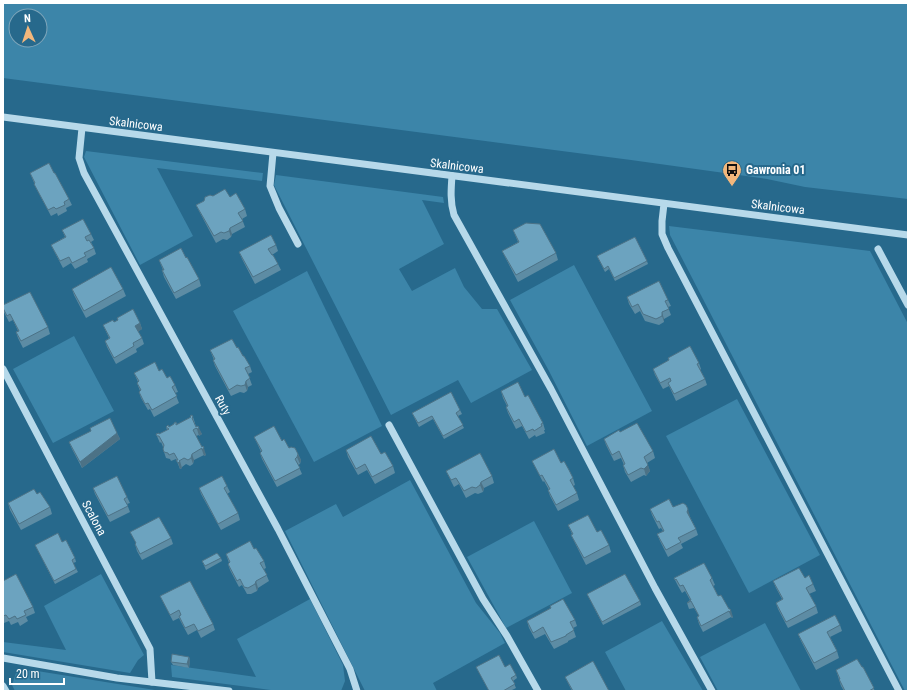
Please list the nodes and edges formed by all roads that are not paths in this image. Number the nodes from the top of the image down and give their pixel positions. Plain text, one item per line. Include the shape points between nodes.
1 (3, 117) edge
2 (82, 128) junction
3 (272, 153) junction
4 (452, 176) junction
5 (664, 204) junction
6 (908, 235) edge
7 (298, 244) dead end
8 (878, 249) dead end
9 (908, 305) edge
10 (3, 369) edge
11 (390, 425) dead end
12 (3, 658) edge
13 (152, 682) junction
14 (3, 686) edge
15 (201, 689) edge
16 (6, 691) edge
17 (229, 691) edge
18 (357, 691) edge
19 (538, 691) edge
20 (712, 691) edge
21 (899, 691) edge

1 - 2 street, Skalnicowa
2 - 3 street, Skalnicowa
2 - 18 street, Ruty via 79,158 84,173 278,529 350,669
3 - 4 street, Skalnicowa
3 - 7 street via 270,186
4 - 5 street, Skalnicowa
4 - 20 street via 450,194 454,215 551,389
5 - 6 street, Skalnicowa
5 - 21 street via 662,234 668,248
8 - 9 street
10 - 13 street, Scalona via 150,648
11 - 19 street via 483,599
12 - 13 street
13 - 15 street
14 - 16 street
15 - 17 street

